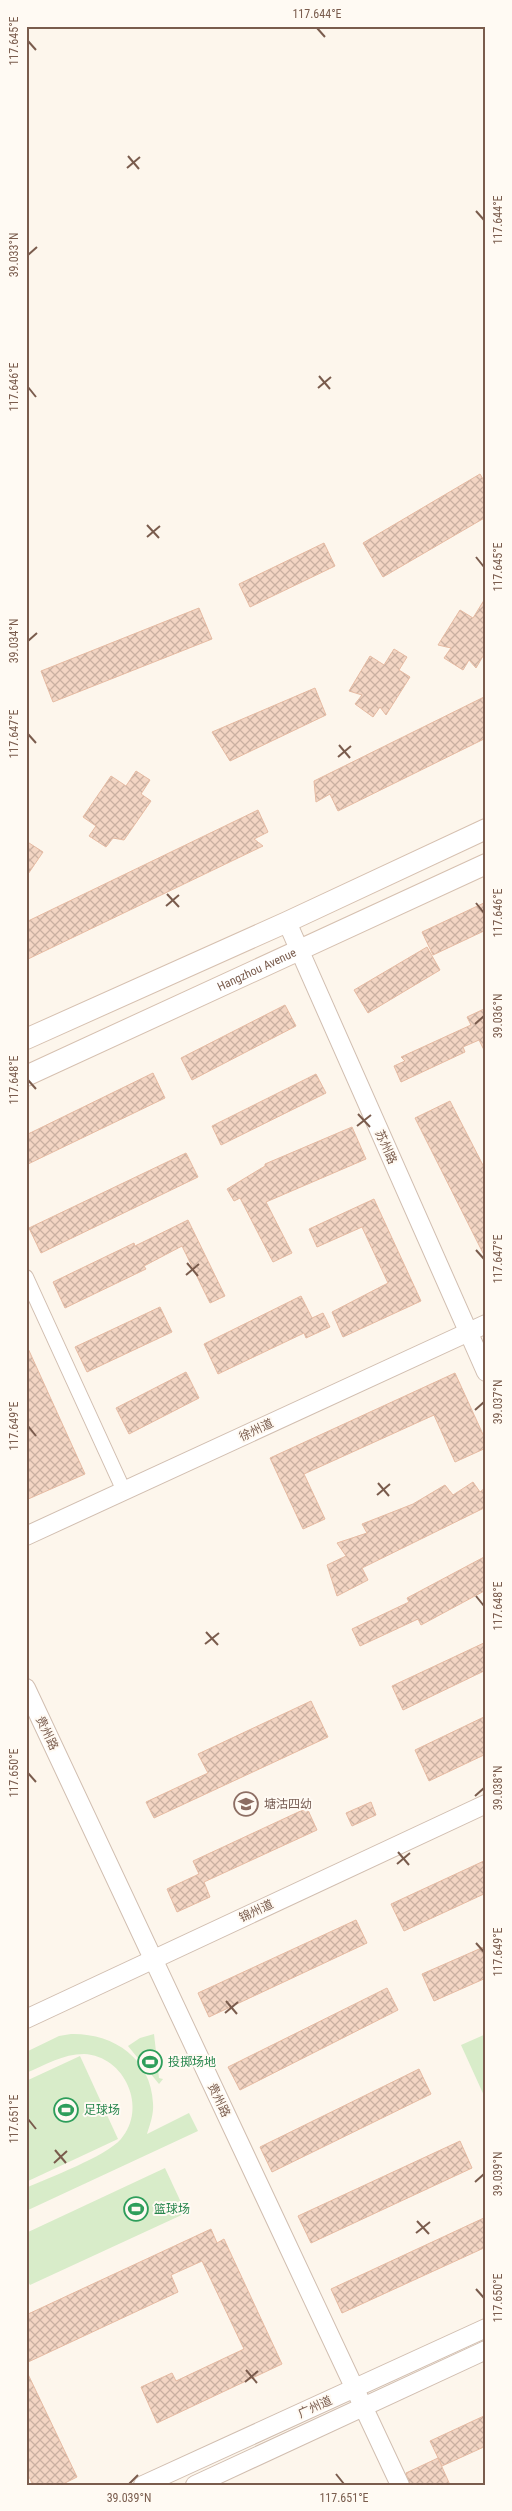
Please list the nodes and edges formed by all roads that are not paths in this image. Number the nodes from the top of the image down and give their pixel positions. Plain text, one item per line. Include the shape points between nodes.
1 (486, 829) edge
2 (486, 864) edge
3 (287, 922) junction
4 (299, 950) junction
5 (26, 1039) edge
6 (26, 1076) edge
7 (26, 1277) edge
8 (486, 1324) edge
9 (468, 1332) junction
10 (486, 1372) edge
11 (124, 1491) junction
12 (26, 1536) edge
13 (26, 1688) edge
14 (486, 1804) edge
15 (152, 1959) junction
16 (26, 2020) edge
17 (486, 2328) edge
18 (486, 2350) edge
19 (356, 2389) junction
20 (364, 2407) junction
21 (143, 2485) edge
22 (194, 2485) edge
23 (400, 2485) edge

1 - 3 main road
2 - 4 main road, Hangzhou Avenue
3 - 4 street, 苏州路
3 - 5 main road
4 - 6 main road, Hangzhou Avenue
4 - 9 street, 苏州路
7 - 11 street
8 - 9 street, 徐州道
9 - 10 street, 苏州路
9 - 11 street, 徐州道
11 - 12 street, 徐州道
13 - 15 street, 贵州路
14 - 15 street, 锦州道
15 - 16 street, 锦州道
15 - 19 street, 贵州路
17 - 19 street, 广州道
18 - 20 street, 广州道
19 - 20 street, 贵州路
19 - 21 street, 广州道
20 - 22 street, 广州道
20 - 23 street, 贵州路

